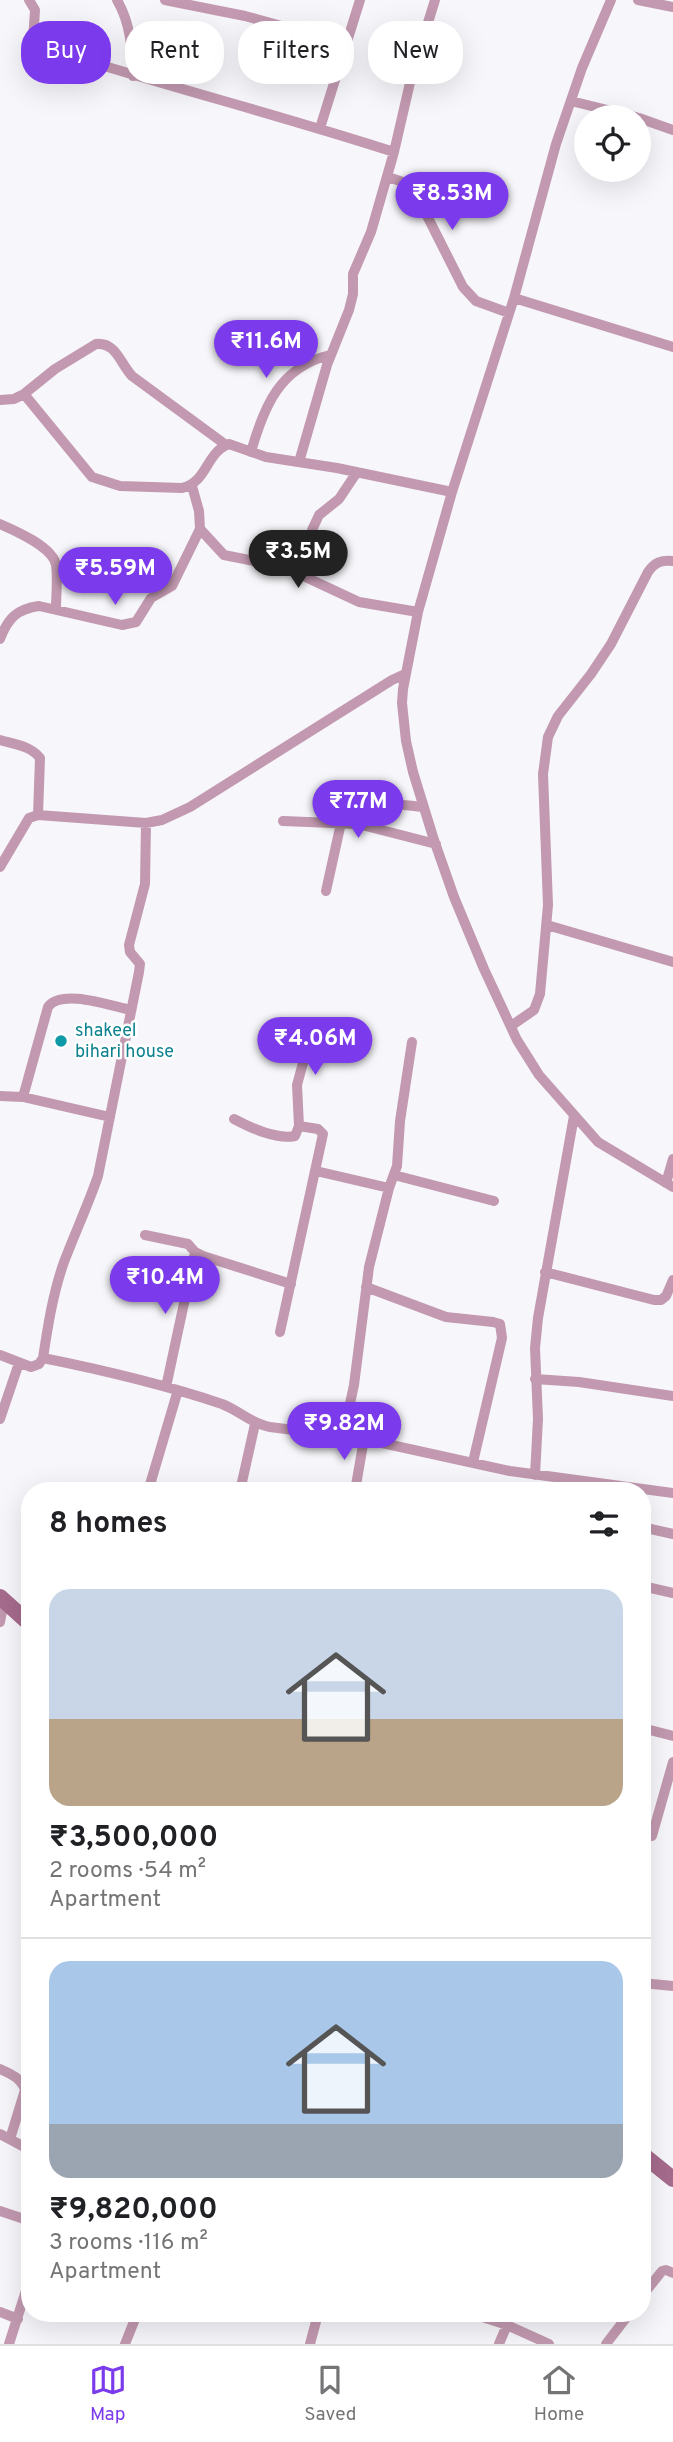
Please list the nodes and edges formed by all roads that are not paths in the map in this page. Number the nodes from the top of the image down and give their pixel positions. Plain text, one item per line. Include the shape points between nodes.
1 (29, 0) edge
2 (117, 0) edge
3 (165, 0) edge
4 (360, 0) edge
5 (435, 0) edge
6 (611, 0) edge
7 (638, 0) edge
8 (673, 7) edge
9 (126, 21) edge
10 (263, 21) edge
11 (353, 21) edge
12 (125, 73) edge
13 (162, 84) edge
14 (334, 84) edge
15 (570, 102) junction
16 (583, 105) edge
17 (651, 122) edge
18 (320, 128) junction
19 (673, 130) edge
20 (394, 152) junction
21 (388, 177) junction
22 (514, 298) junction
23 (509, 313) junction
24 (673, 347) edge
25 (330, 355) junction
26 (24, 394) junction
27 (0, 400) edge
28 (226, 445) junction
29 (251, 452) junction
30 (299, 461) junction
31 (357, 472) junction
32 (192, 486) junction
33 (452, 492) junction
34 (0, 524) edge
35 (200, 529) junction
36 (312, 530) dead end
37 (673, 561) edge
38 (57, 610) junction
39 (418, 612) junction
40 (0, 639) edge
41 (405, 674) junction
42 (0, 740) edge
43 (424, 807) junction
44 (38, 815) junction
45 (283, 821) dead end
46 (146, 823) junction
47 (341, 824) junction
48 (364, 825) junction
49 (436, 844) junction
50 (0, 867) edge
51 (326, 891) dead end
52 (547, 925) junction
53 (673, 962) edge
54 (131, 1010) junction
55 (313, 1026) dead end
56 (511, 1026) junction
57 (412, 1042) dead end
58 (0, 1096) edge
59 (23, 1097) junction
60 (574, 1116) junction
61 (110, 1117) junction
62 (234, 1119) dead end
63 (299, 1126) junction
64 (673, 1159) edge
65 (316, 1171) junction
66 (394, 1175) junction
67 (669, 1185) edge
68 (388, 1188) junction
69 (494, 1201) dead end
70 (145, 1235) dead end
71 (195, 1252) junction
72 (545, 1272) junction
73 (673, 1280) edge
74 (291, 1284) junction
75 (366, 1287) junction
76 (280, 1332) dead end
77 (0, 1355) edge
78 (43, 1358) junction
79 (19, 1363) junction
80 (535, 1379) junction
81 (166, 1387) junction
82 (178, 1391) junction
83 (673, 1396) edge
84 (0, 1419) edge
85 (255, 1424) junction
86 (343, 1436) junction
87 (364, 1440) junction
88 (473, 1462) junction
89 (536, 1475) junction
90 (151, 1482) edge
91 (242, 1482) edge
92 (357, 1482) edge
93 (564, 1482) edge
94 (651, 1491) edge
95 (673, 1493) edge
96 (651, 1529) edge
97 (673, 1534) edge
98 (651, 1588) edge
99 (673, 1593) edge
100 (2, 1599) edge
101 (21, 1616) edge
102 (0, 1622) edge
103 (651, 1730) edge
104 (673, 1736) edge
105 (673, 1762) edge
106 (652, 1836) dead end
107 (651, 1984) edge
108 (673, 1986) edge
109 (0, 2069) edge
110 (21, 2081) edge
111 (21, 2099) edge
112 (5, 2137) edge
113 (21, 2145) edge
114 (651, 2161) edge
115 (673, 2179) edge
116 (0, 2211) edge
117 (21, 2218) edge
118 (673, 2259) edge
119 (668, 2272) edge
120 (651, 2288) edge
121 (21, 2309) edge
122 (0, 2312) edge
123 (18, 2319) junction
124 (134, 2322) edge
125 (316, 2322) edge
126 (499, 2322) edge
127 (623, 2322) edge
128 (507, 2325) junction
129 (9, 2344) edge
130 (125, 2344) edge
131 (310, 2344) edge
132 (499, 2344) edge
133 (549, 2344) edge
134 (606, 2344) edge

1 - 12 street via 35,10 33,41
2 - 9 street
3 - 10 street
4 - 11 street
5 - 20 street
6 - 15 street
7 - 8 street
13 - 18 street
14 - 18 street
15 - 16 street
15 - 22 street
17 - 19 street
18 - 20 street
20 - 21 street
21 - 23 street via 414,190 471,297
21 - 25 street via 353,274 349,310
22 - 23 street
22 - 24 street
23 - 33 street
25 - 29 street via 303,364 282,385 263,412
25 - 30 street
26 - 27 street
26 - 28 street via 96,344 108,345 132,376
26 - 32 street via 92,477 131,487
28 - 29 street
28 - 32 street
29 - 30 street
30 - 31 street
31 - 33 street
31 - 36 street via 339,499 319,514
32 - 35 street
33 - 39 street
34 - 38 street via 53,556
35 - 38 street via 172,586 151,598 131,625
35 - 39 street via 224,555 284,567 359,601
37 - 52 street via 663,560 648,572 611,644 548,737 543,774
38 - 40 street via 39,606 20,610 10,618
39 - 41 street
41 - 43 street via 406,741
41 - 46 street via 190,807
42 - 44 street via 36,752 40,758
43 - 48 street via 389,804 379,807
43 - 49 street
44 - 46 street
44 - 50 street via 23,825
45 - 47 street
46 - 54 street via 145,884 129,945 140,964
47 - 48 street
47 - 51 street
48 - 49 street
49 - 56 street via 454,897
52 - 53 street
52 - 56 street via 538,1002
54 - 59 street via 79,999 52,1001
54 - 61 street
55 - 63 street via 297,1085
56 - 60 street via 539,1075
57 - 66 street
58 - 59 street
59 - 61 street
60 - 67 street via 598,1142
60 - 72 street
61 - 78 street via 98,1176 57,1288
62 - 63 street via 289,1137 295,1136
63 - 65 street via 322,1132
64 - 67 street
65 - 68 street
65 - 74 street
66 - 68 street
66 - 69 street
68 - 75 street
70 - 71 street via 188,1244
71 - 74 street
71 - 81 street
72 - 73 street via 654,1300 666,1296
72 - 80 street
74 - 76 street
75 - 86 street
75 - 88 street via 446,1317 500,1325 502,1338
77 - 79 street
78 - 79 street via 36,1367
78 - 81 street
79 - 84 street
80 - 83 street
80 - 89 street
81 - 82 street
82 - 85 street via 225,1405
82 - 90 street
85 - 86 street
85 - 91 street
86 - 87 street
87 - 88 street
87 - 92 street
88 - 89 street
89 - 93 street
94 - 95 street
96 - 97 street
98 - 99 street
100 - 101 main road
100 - 102 street
103 - 104 street
105 - 106 street
107 - 108 street
109 - 110 street
111 - 112 street
112 - 113 street
114 - 115 main road
116 - 117 street
118 - 119 street
119 - 120 street
121 - 123 street
122 - 123 street
123 - 129 street
124 - 130 street
125 - 131 street
126 - 128 street
127 - 134 street
128 - 132 street
128 - 133 street

